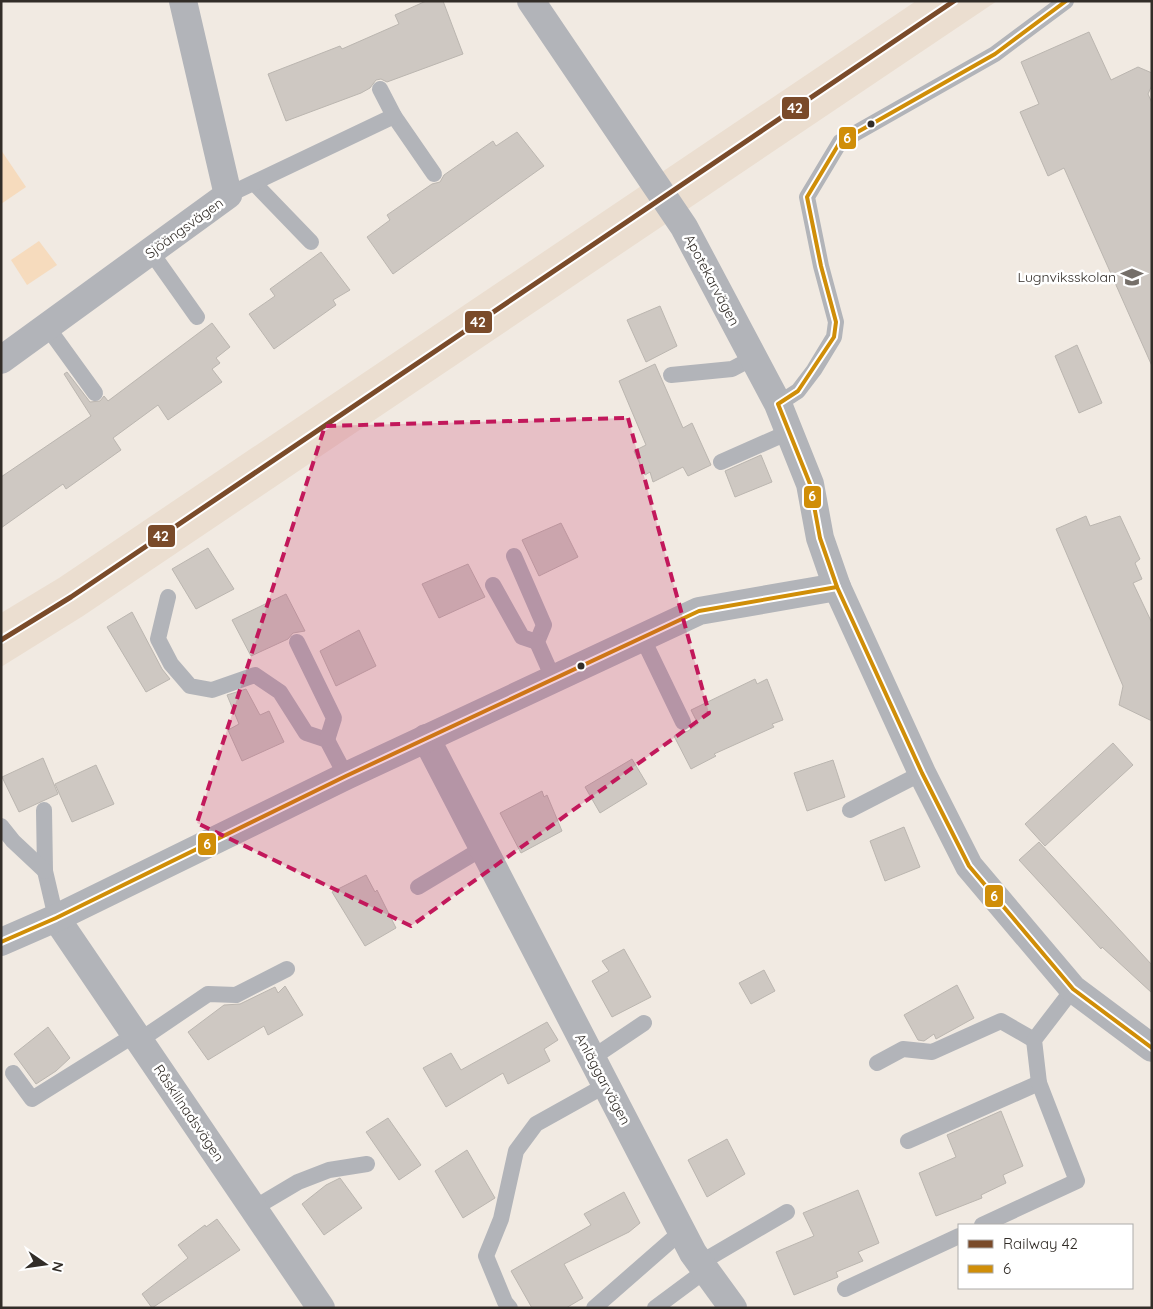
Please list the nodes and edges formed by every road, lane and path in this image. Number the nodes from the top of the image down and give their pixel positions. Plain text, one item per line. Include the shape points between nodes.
1 (183, 1) edge
2 (531, 1) edge
3 (1066, 1) edge
4 (380, 89) dead end
5 (394, 116) junction
6 (434, 174) dead end
7 (254, 183) junction
8 (228, 196) junction
9 (311, 242) dead end
10 (151, 252) junction
11 (197, 317) dead end
12 (48, 328) junction
13 (753, 358) junction
14 (1, 360) edge
15 (671, 374) dead end
16 (95, 393) dead end
17 (778, 404) junction
18 (789, 432) junction
19 (721, 462) dead end
20 (514, 556) dead end
21 (493, 585) dead end
22 (837, 587) junction
23 (168, 597) dead end
24 (642, 638) junction
25 (297, 642) dead end
26 (537, 642) junction
27 (553, 678) junction
28 (683, 722) dead end
29 (426, 738) junction
30 (328, 740) junction
31 (922, 773) junction
32 (346, 776) junction
33 (44, 810) dead end
34 (850, 810) dead end
35 (1, 826) edge
36 (483, 848) junction
37 (45, 871) junction
38 (418, 888) dead end
39 (56, 918) junction
40 (1, 942) edge
41 (287, 969) dead end
42 (1073, 989) junction
43 (644, 1023) dead end
44 (138, 1037) junction
45 (1034, 1040) junction
46 (1152, 1048) edge
47 (592, 1058) junction
48 (876, 1063) dead end
49 (13, 1073) dead end
50 (1039, 1083) junction
51 (606, 1085) junction
52 (908, 1141) dead end
53 (367, 1164) dead end
54 (254, 1208) junction
55 (787, 1212) dead end
56 (984, 1224) edge
57 (682, 1231) junction
58 (958, 1236) edge
59 (703, 1267) junction
60 (845, 1289) dead end
61 (321, 1308) edge
62 (510, 1308) edge
63 (594, 1308) edge
64 (655, 1308) edge
65 (733, 1308) edge

1 - 8 street, Sjöängsvägen
2 - 13 street, Apotekarvägen via 684,227
3 - 17 lane via 995,54 840,142 807,197 836,322 834,337 798,390
4 - 5 lane
5 - 6 lane
5 - 7 lane
7 - 8 lane
7 - 9 lane
8 - 10 street, Sjöängsvägen
10 - 11 lane
10 - 12 street, Sjöängsvägen
12 - 14 street, Sjöängsvägen
12 - 16 lane
13 - 15 lane via 732,369
13 - 17 street, Apotekarvägen
17 - 18 street, Apotekarvägen
18 - 19 lane
18 - 22 street, Apotekarvägen via 810,484 820,538
20 - 26 lane via 544,625
21 - 26 lane via 522,637
22 - 24 street via 699,611
22 - 31 street, Apotekarvägen
23 - 30 lane via 158,639 171,664 190,686 212,690 256,675 280,692 306,734
24 - 27 street
24 - 28 lane
25 - 30 lane via 334,718
26 - 27 lane
27 - 29 street
29 - 32 street
29 - 36 street, Anläggarvägen
30 - 32 lane
31 - 34 lane
31 - 42 street, Apotekarvägen via 969,866
32 - 39 street
33 - 37 lane
35 - 37 lane
36 - 38 lane
36 - 47 street, Anläggarvägen
37 - 39 lane
39 - 40 street
39 - 44 street, Råskillnadsvägen
41 - 44 lane via 236,995 208,994
42 - 45 lane
42 - 46 street, Apotekarvägen
43 - 47 lane
44 - 49 lane via 32,1100
44 - 54 street, Råskillnadsvägen
45 - 48 lane via 1001,1021 932,1052 903,1049
45 - 50 lane
47 - 51 street, Anläggarvägen
50 - 52 lane
50 - 56 lane via 1077,1181
51 - 57 street, Anläggarvägen
51 - 62 lane via 536,1124 516,1151 501,1219 486,1256
53 - 54 lane via 329,1170
54 - 61 street, Råskillnadsvägen
55 - 59 lane
57 - 59 street, Anläggarvägen
57 - 63 lane
58 - 60 lane
59 - 64 lane
59 - 65 street, Anläggarvägen

